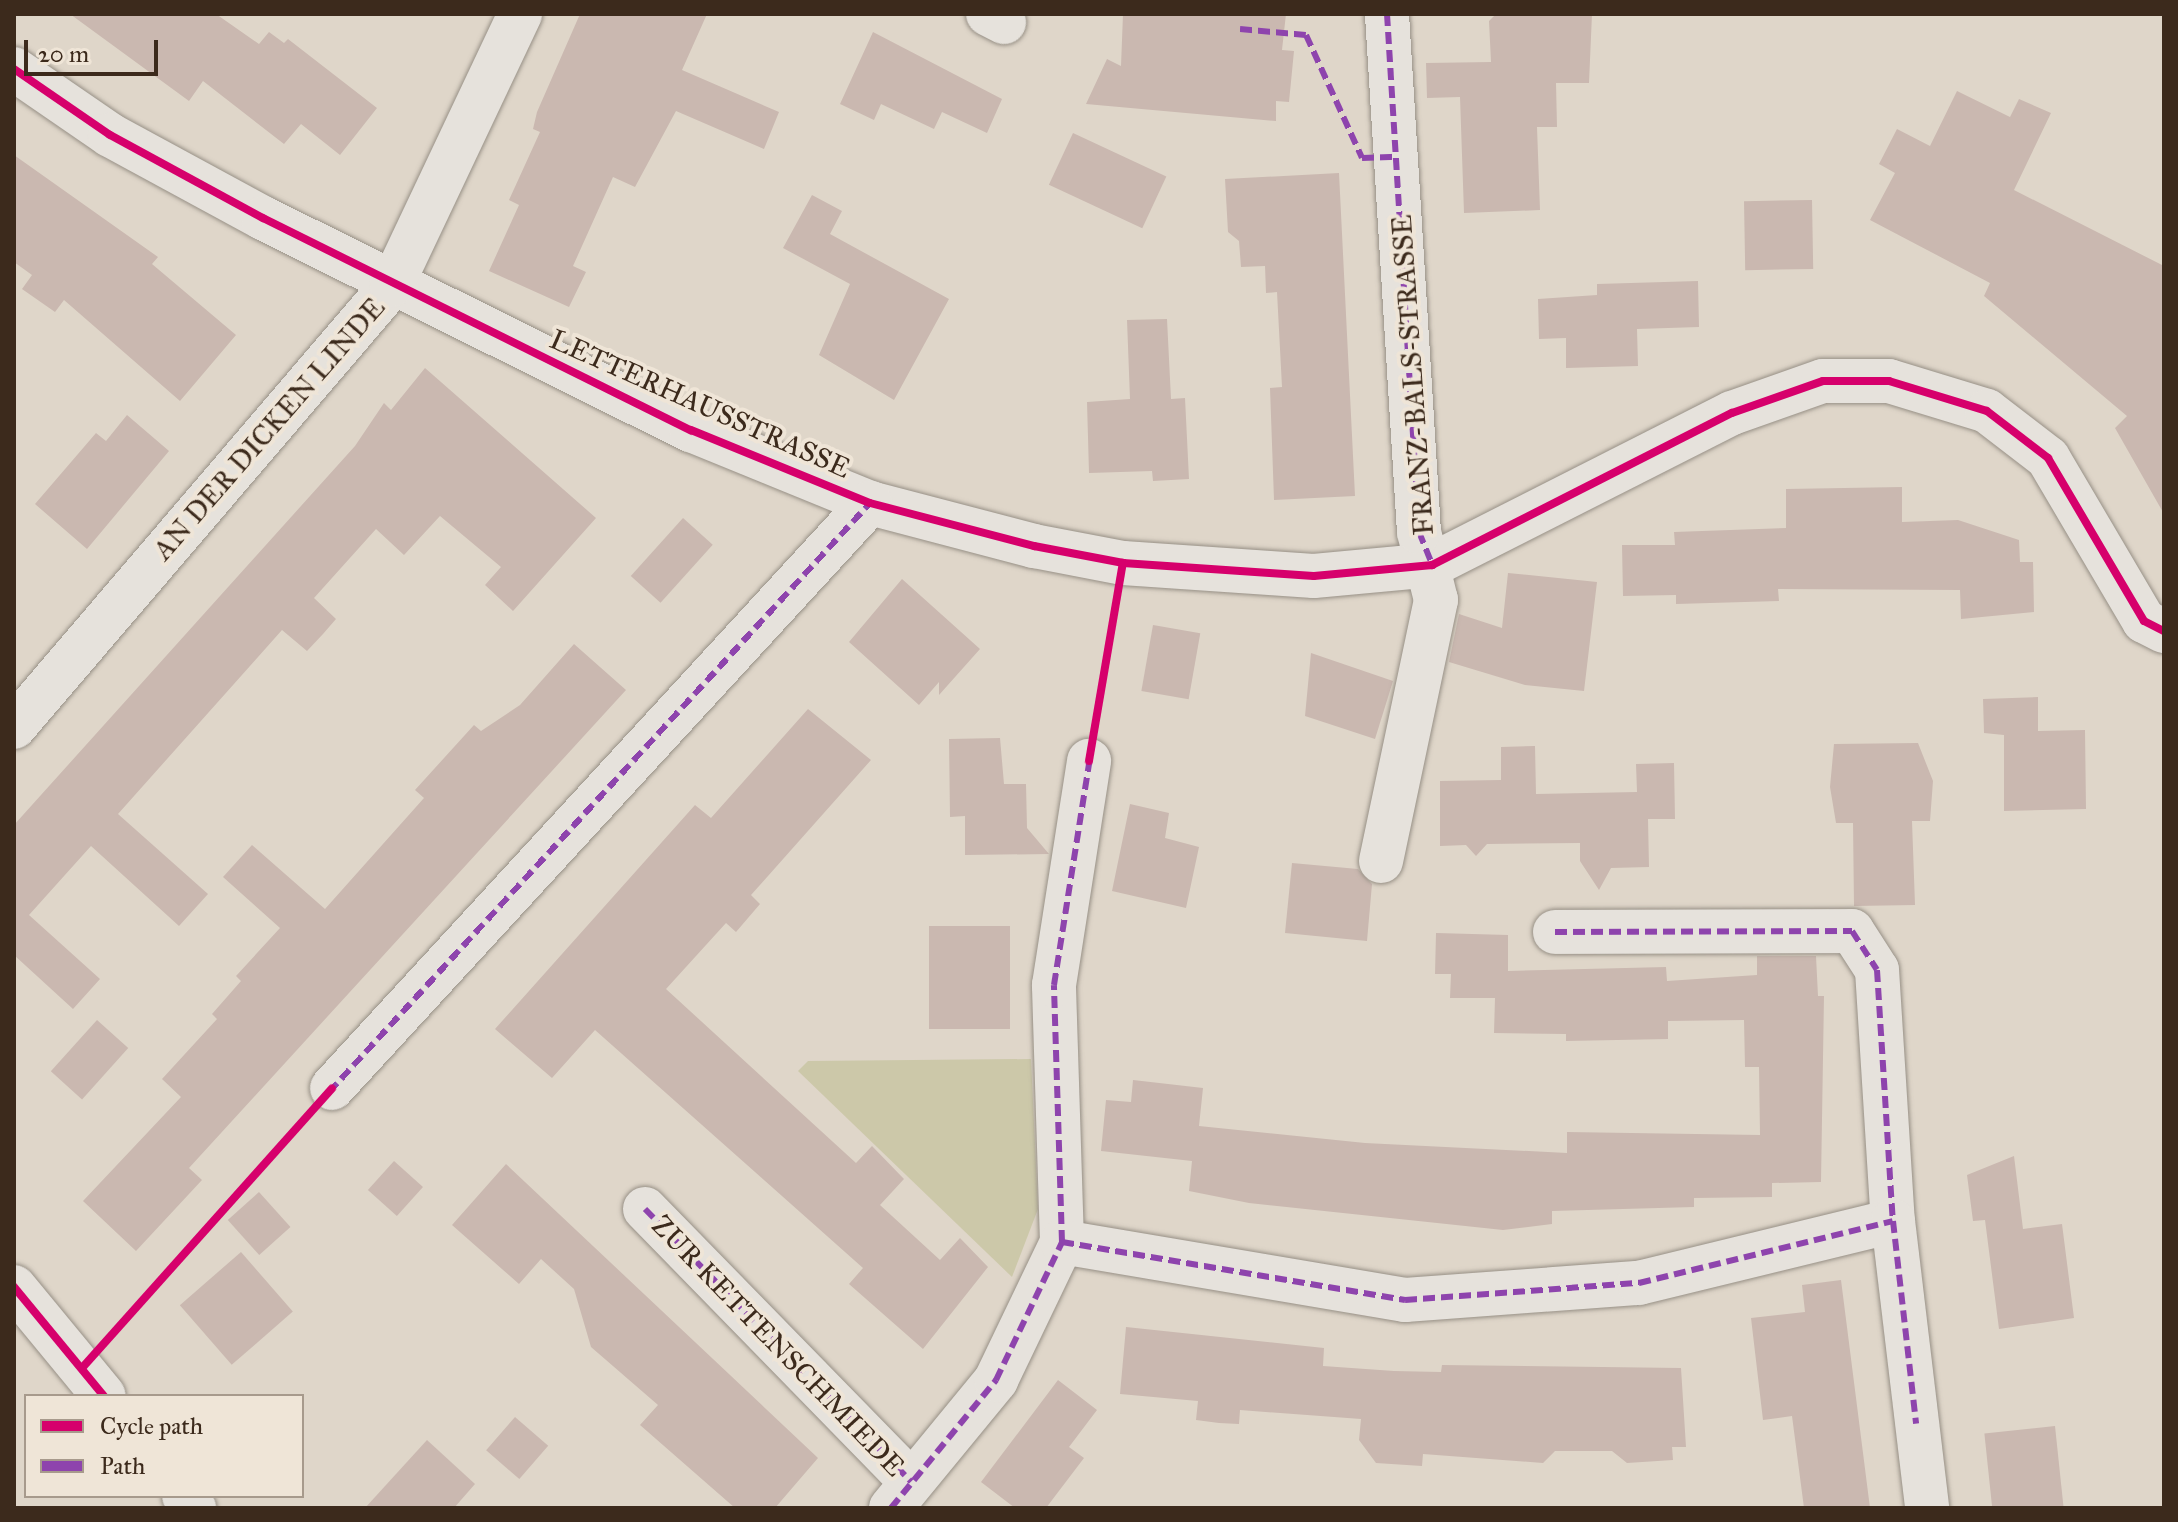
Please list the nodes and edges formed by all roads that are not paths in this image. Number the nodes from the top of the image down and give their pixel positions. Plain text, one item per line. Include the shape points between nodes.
1 (520, 14) edge
2 (1387, 14) edge
3 (14, 69) edge
4 (392, 285) junction
5 (870, 503) junction
6 (1432, 565) junction
7 (2164, 631) edge
8 (14, 727) edge
9 (1089, 761) dead end
10 (1381, 861) dead end
11 (1555, 932) dead end
12 (332, 1088) dead end
13 (645, 1209) dead end
14 (1893, 1221) junction
15 (1062, 1242) junction
16 (15, 1292) edge
17 (102, 1394) edge
18 (901, 1495) edge
19 (1927, 1508) edge

1 - 4 street, AN DER DICKEN LINDE
2 - 6 street, FRANZ-BALS-STRASSE via 1419,532
3 - 4 street, LETTERHAUSSTRASSE via 110,135
4 - 5 street, LETTERHAUSSTRASSE via 691,430
4 - 8 street, AN DER DICKEN LINDE
5 - 6 street, LETTERHAUSSTRASSE via 1123,563 1314,576
5 - 12 street, LETTERHAUSSTRASSE
6 - 7 street, FRANZ-BALS-STRASSE via 1732,413 1823,381 1889,381 1987,411 2048,458 2144,621
6 - 10 street via 1436,600
9 - 15 street, ZUR KETTENSCHMIEDE via 1054,985
11 - 14 street via 1852,931 1877,970
13 - 18 street, ZUR KETTENSCHMIEDE
14 - 15 street via 1639,1283 1405,1300
14 - 19 street
15 - 18 street, ZUR KETTENSCHMIEDE via 996,1380
16 - 17 street

